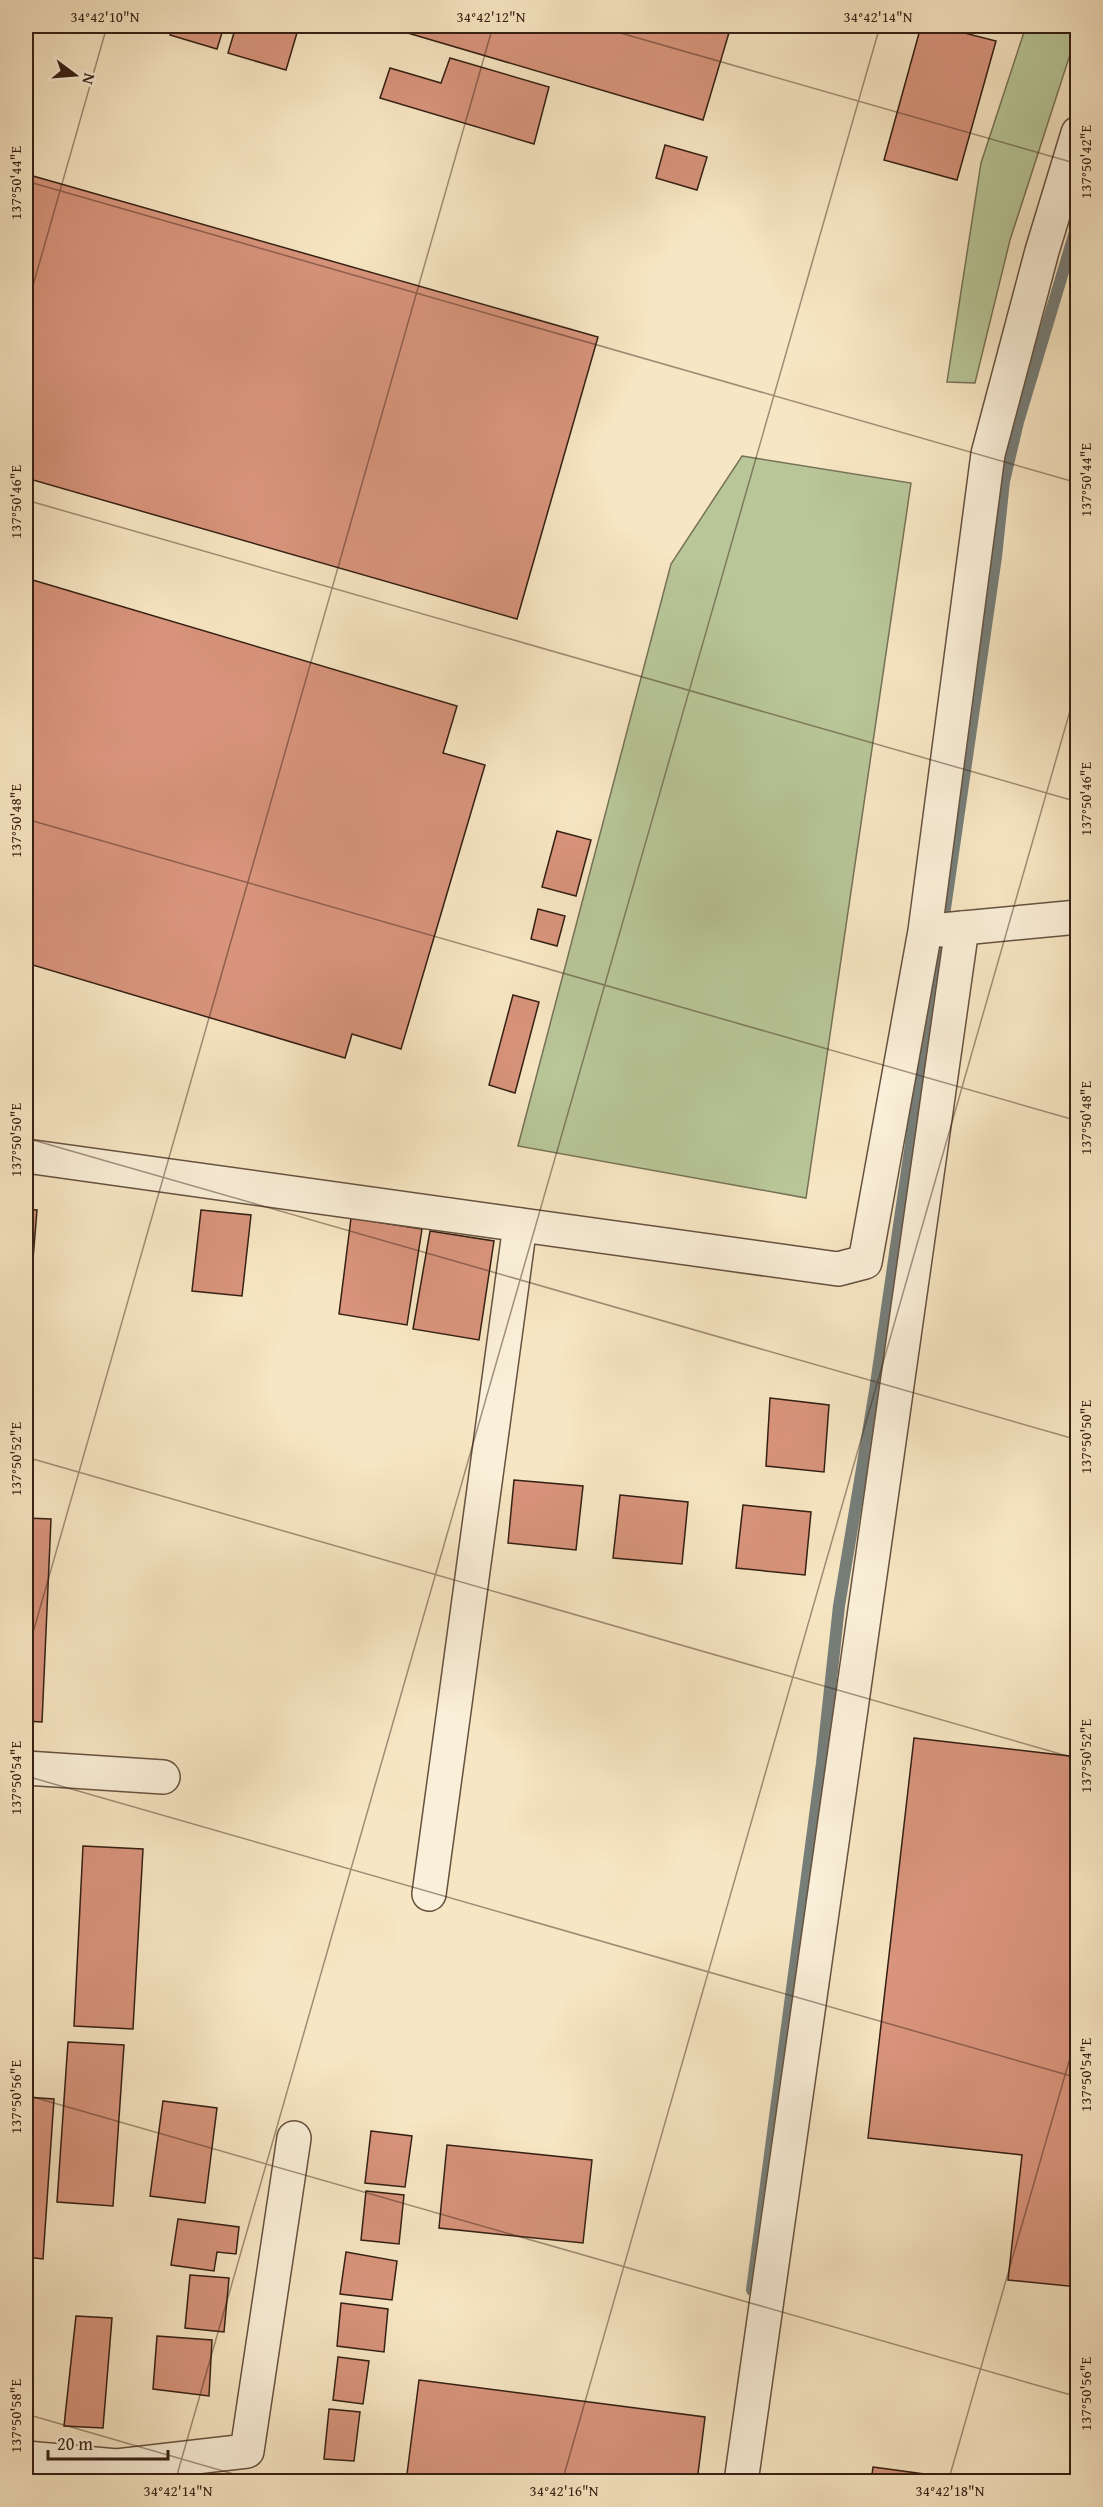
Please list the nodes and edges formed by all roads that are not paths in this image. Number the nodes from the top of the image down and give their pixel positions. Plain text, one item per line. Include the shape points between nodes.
1 (1077, 133) edge
2 (1077, 917) edge
3 (963, 928) junction
4 (925, 931) junction
5 (26, 1156) edge
6 (520, 1225) junction
7 (26, 1768) edge
8 (163, 1777) dead end
9 (429, 1894) dead end
10 (294, 2138) dead end
11 (26, 2458) edge
12 (741, 2481) edge

1 - 4 street via 988,454
2 - 3 street
3 - 4 street
3 - 12 street
4 - 6 street via 865,1262 838,1269
5 - 6 street
6 - 9 street
7 - 8 street
10 - 11 street via 247,2451 117,2466

